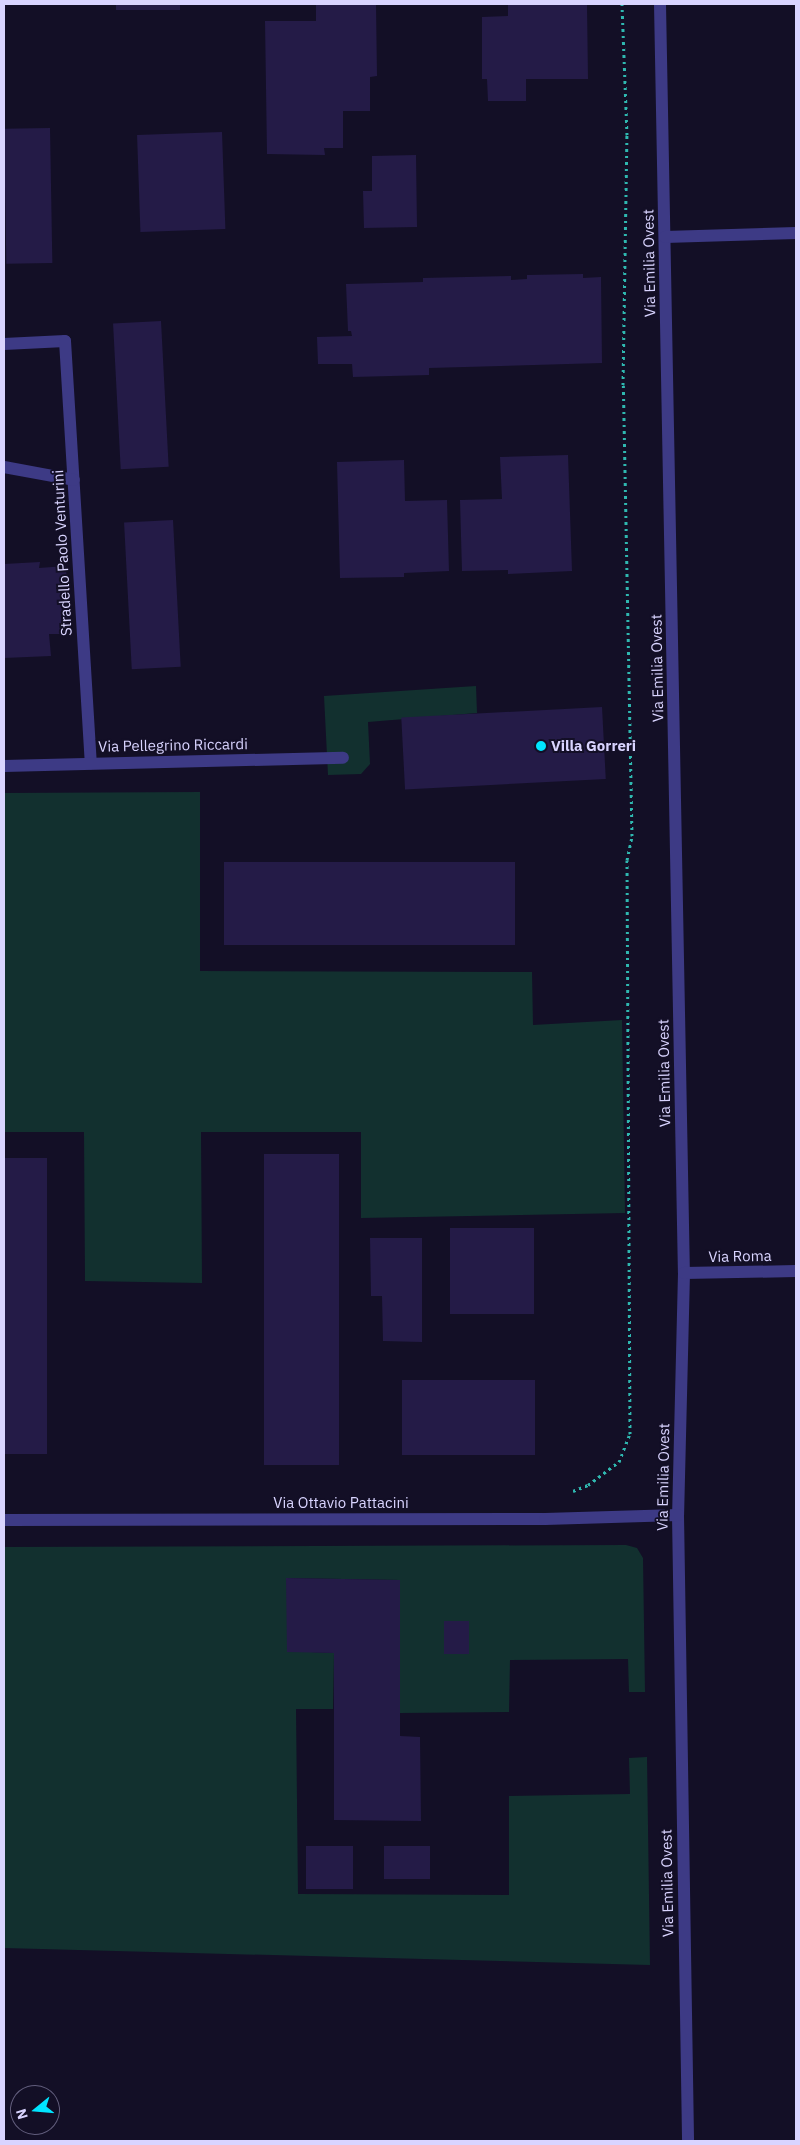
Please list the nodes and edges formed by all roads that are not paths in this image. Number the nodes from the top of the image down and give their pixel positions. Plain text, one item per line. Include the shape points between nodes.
1 (660, 4) edge
2 (796, 233) edge
3 (665, 236) junction
4 (4, 344) edge
5 (4, 467) edge
6 (74, 480) junction
7 (343, 758) dead end
8 (91, 763) junction
9 (4, 766) edge
10 (796, 1271) edge
11 (684, 1273) junction
12 (678, 1515) junction
13 (4, 1520) edge
14 (688, 2141) edge

1 - 3 street, Via Emilia Ovest
2 - 3 street
3 - 11 street, Via Emilia Ovest
4 - 6 street, Stradello Paolo Venturini via 64,341
5 - 6 street
6 - 8 street, Stradello Paolo Venturini
7 - 8 street, Via Pellegrino Riccardi
8 - 9 street, Via Pellegrino Riccardi
10 - 11 street, Via Roma
11 - 12 street, Via Emilia Ovest
12 - 13 street, Via Ottavio Pattacini via 545,1519
12 - 14 street, Via Emilia Ovest

